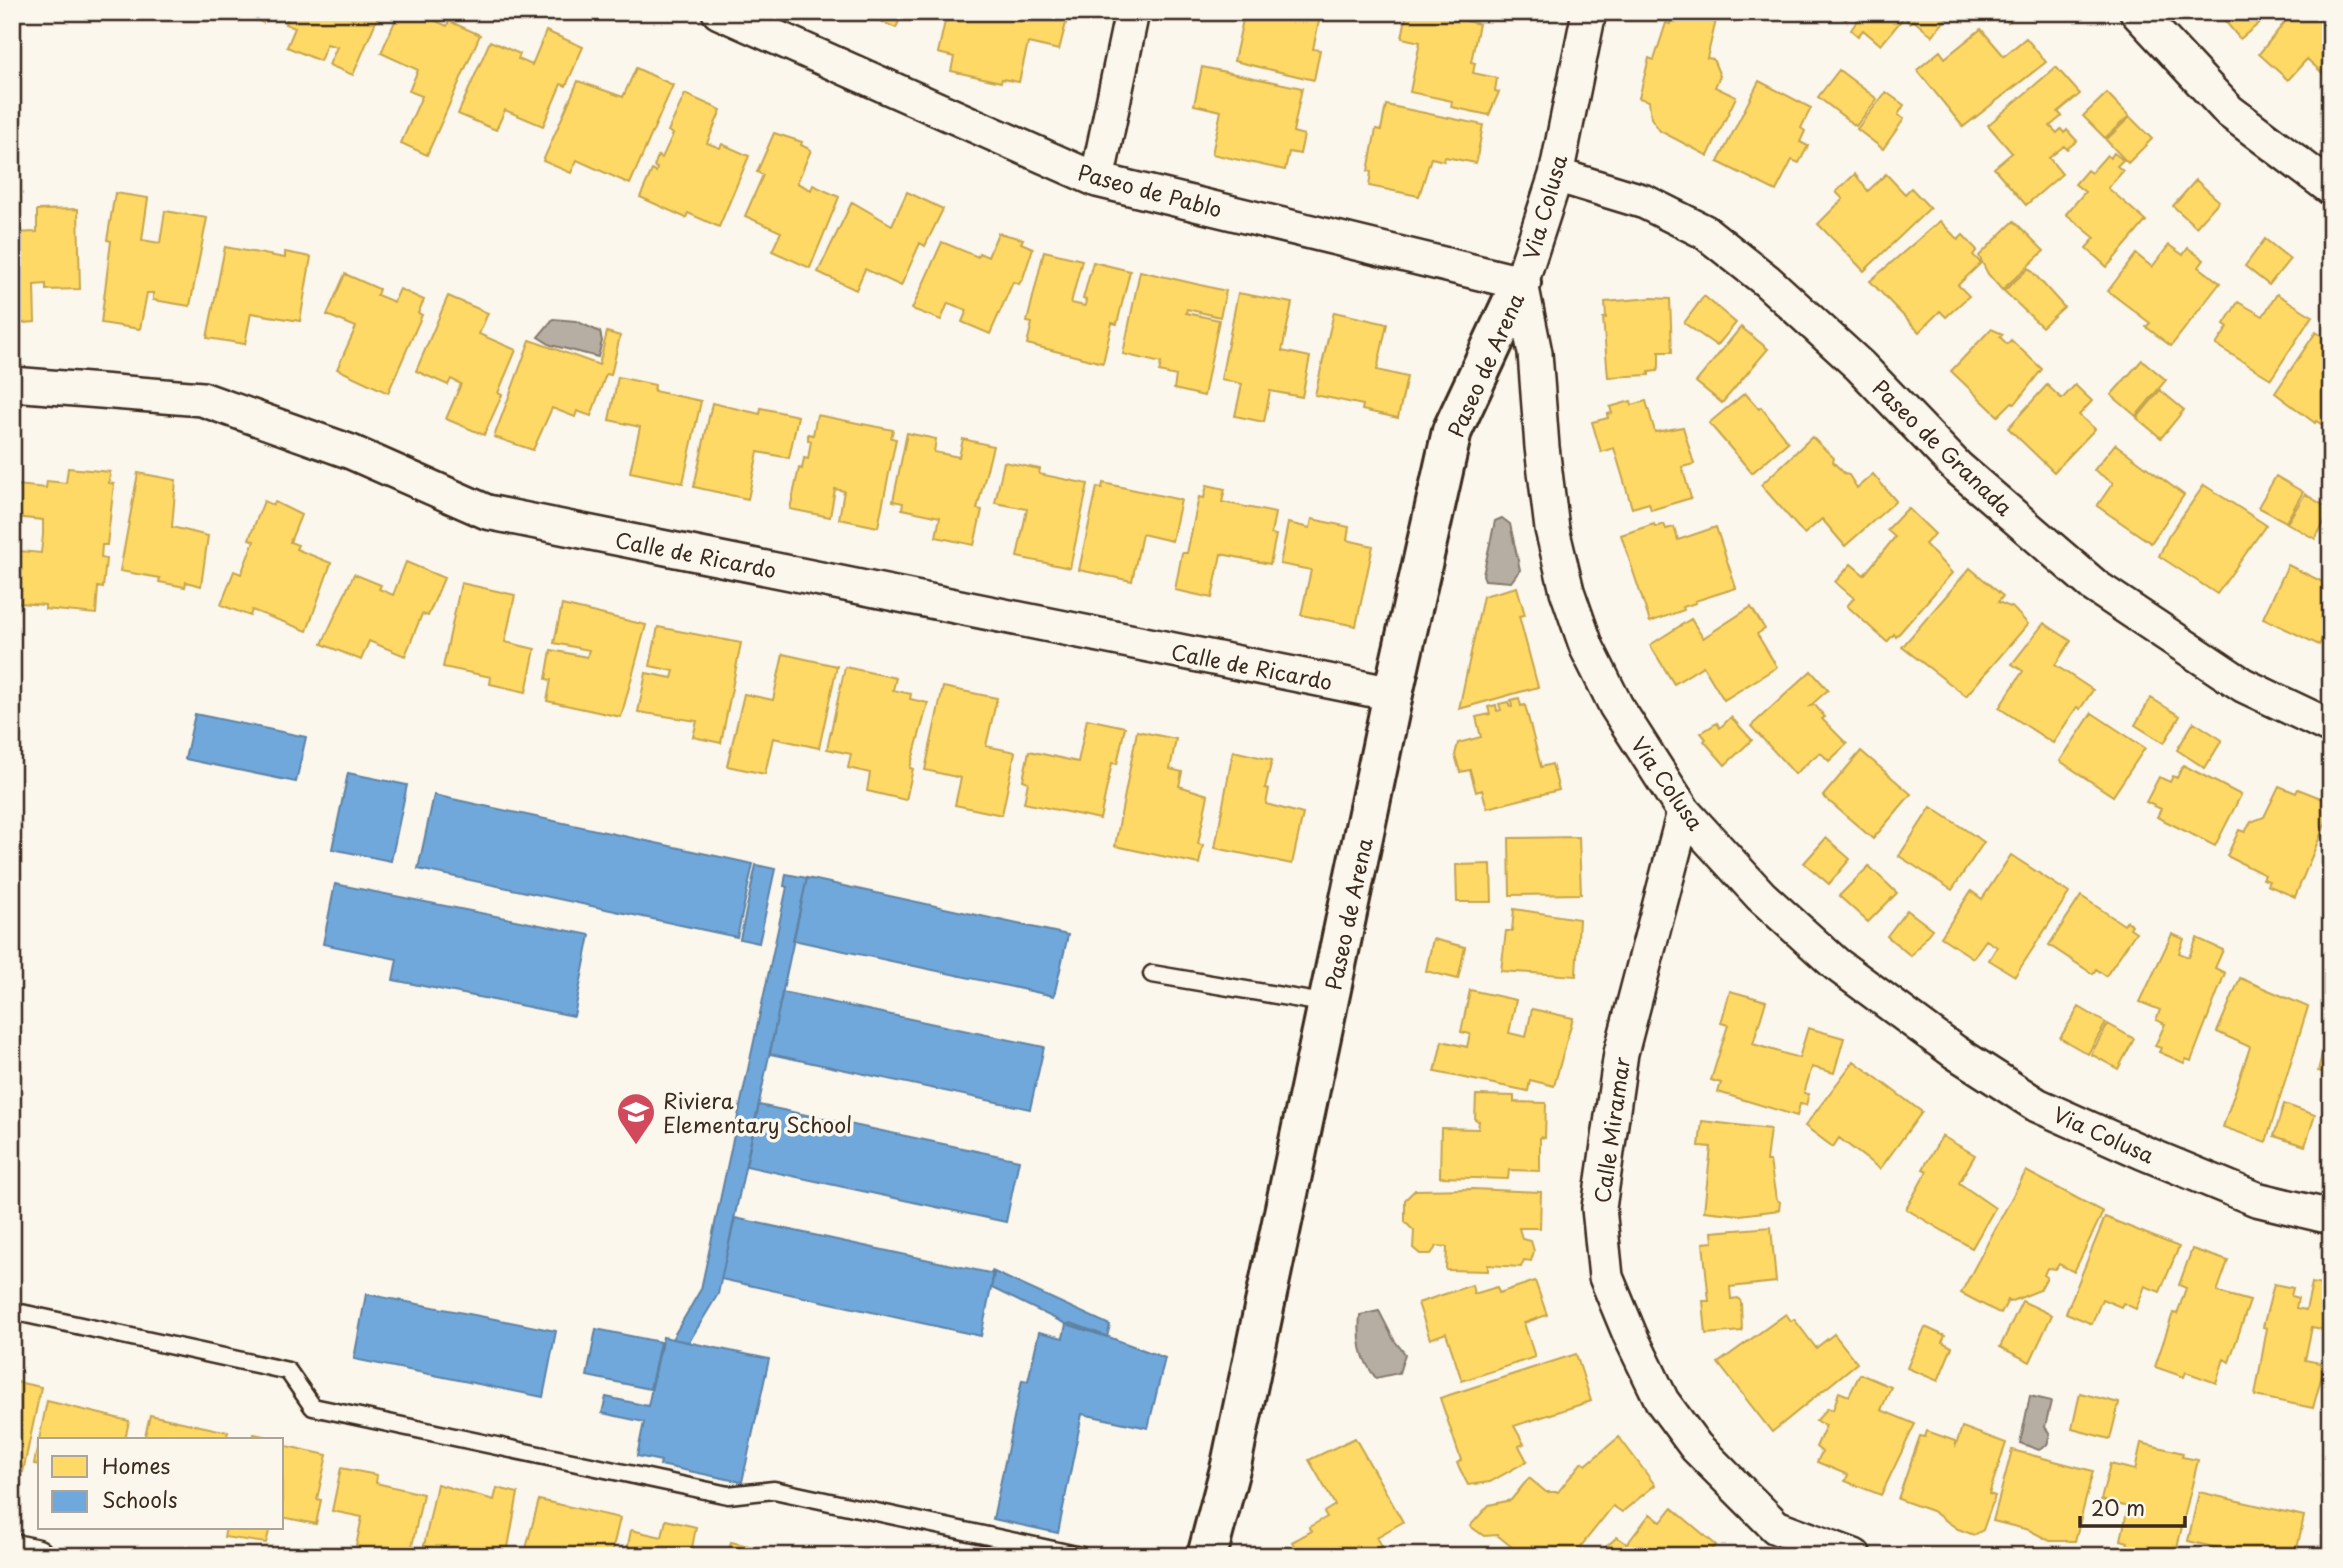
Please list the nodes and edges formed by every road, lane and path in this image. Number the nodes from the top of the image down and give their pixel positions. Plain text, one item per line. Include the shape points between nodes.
1 (719, 12) edge
2 (1132, 12) edge
3 (1589, 12) edge
4 (2137, 12) edge
5 (1556, 175) junction
6 (1097, 180) junction
7 (2331, 188) edge
8 (1521, 283) junction
9 (12, 384) edge
10 (1393, 694) junction
11 (2331, 727) edge
12 (1684, 812) junction
13 (1152, 974) dead end
14 (1329, 1004) junction
15 (2331, 1217) edge
16 (12, 1311) edge
17 (12, 1551) edge
18 (36, 1556) edge
19 (1081, 1556) edge
20 (1207, 1556) edge
21 (1854, 1556) edge

1 - 6 street, Paseo de Pablo
2 - 6 street
3 - 5 street, Via Colusa
4 - 7 street via 2229,111
5 - 8 street, Via Colusa
5 - 11 street, Paseo de Granada via 1645,202 1705,232 1767,281 1860,366 1957,467 2096,587 2243,685
6 - 8 street, Paseo de Pablo
8 - 10 street, Paseo de Arena via 1452,431
8 - 12 street, Via Colusa via 1535,353 1552,529 1567,591 1587,648 1616,706
9 - 10 street, Calle de Ricardo via 202,399 351,452 487,512
10 - 14 street, Paseo de Arena
12 - 15 street, Via Colusa via 1761,896 1836,964 1955,1052 2037,1105 2256,1199
12 - 21 street, Calle Miramar via 1621,1053 1600,1208 1606,1278 1662,1401 1696,1447 1776,1527
13 - 14 lane
14 - 20 street, Paseo de Arena via 1231,1465
16 - 19 lane via 288,1371 313,1407 728,1495 774,1490
17 - 18 street

